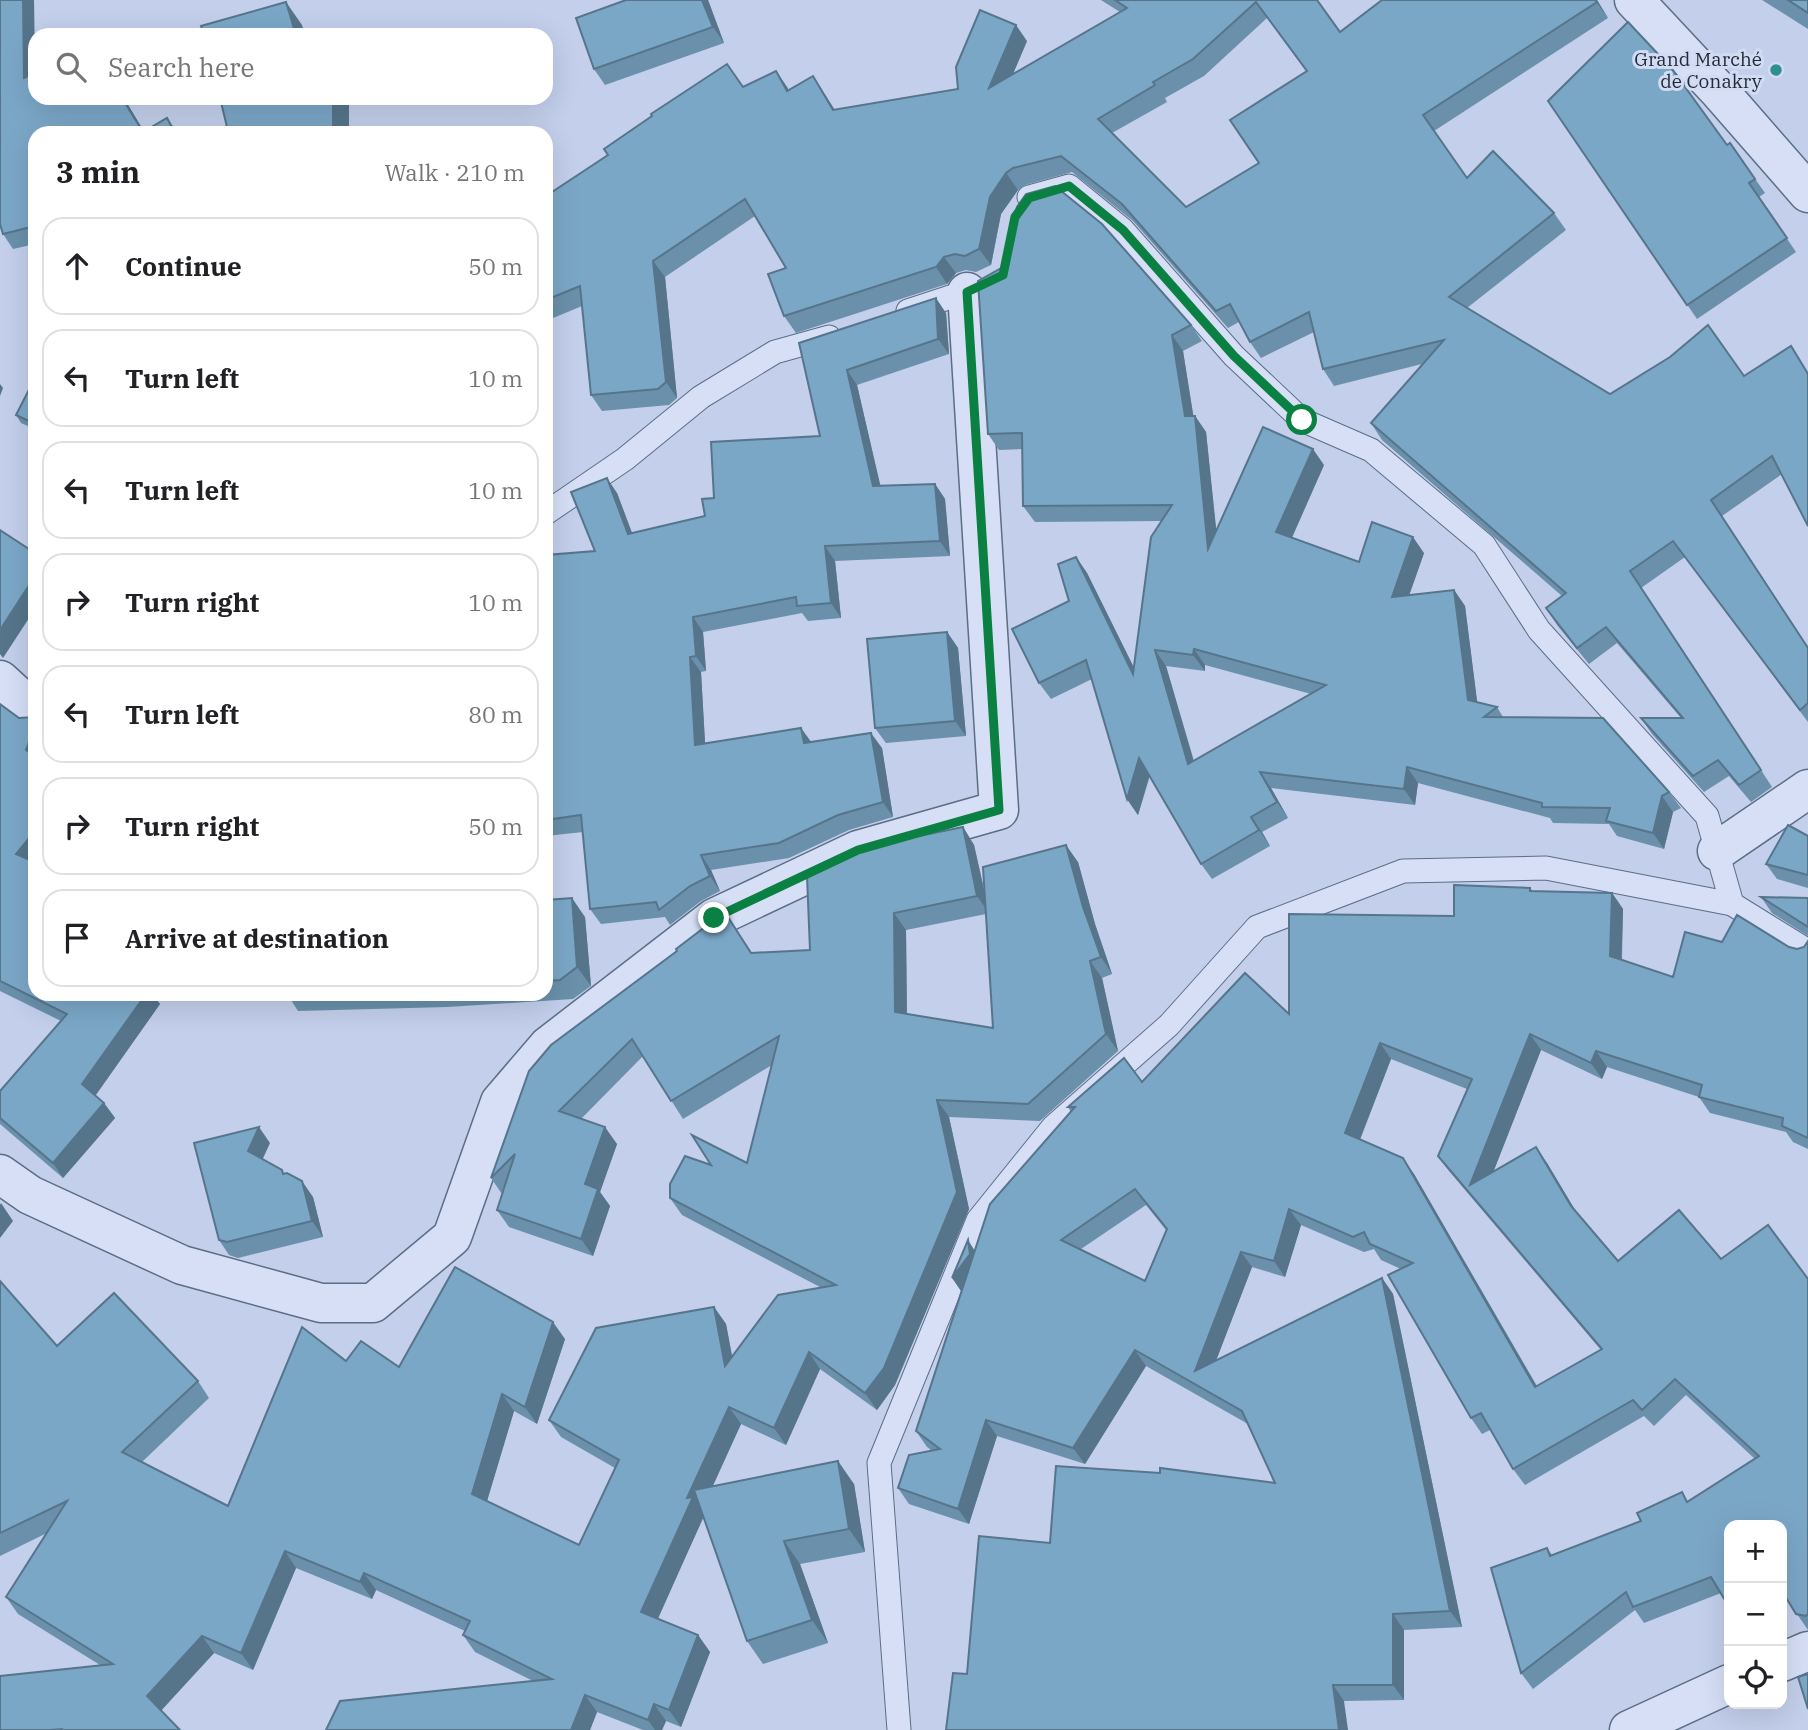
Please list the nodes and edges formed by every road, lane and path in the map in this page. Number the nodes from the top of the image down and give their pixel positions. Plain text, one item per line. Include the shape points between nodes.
1 (1634, 0) edge
2 (1808, 193) edge
3 (1015, 217) edge
4 (979, 287) joint
5 (890, 317) edge
6 (852, 329) edge
7 (553, 508) edge
8 (0, 680) edge
9 (28, 706) edge
10 (1808, 789) edge
11 (1717, 851) junction
12 (1732, 904) junction
13 (1808, 951) edge
14 (0, 1174) edge
15 (1808, 1651) edge
16 (1787, 1660) edge
17 (1724, 1686) edge
18 (899, 1730) edge
19 (1629, 1730) edge

1 - 2 street
3 - 11 lane via 1029,198 1069,186 1123,230 1234,356 1302,420 1371,450 1484,545 1539,630 1707,816
4 - 5 lane
4 - 14 street via 999,810 858,850 714,918 548,1046 500,1102 452,1237 373,1303 321,1303 182,1265 30,1195
6 - 7 lane via 775,352 701,397 625,459
8 - 9 street
10 - 11 street
11 - 12 lane
12 - 13 lane
12 - 18 lane via 1546,868 1403,871 1257,927 1169,1025 1053,1128 978,1220 879,1462
15 - 16 street
17 - 19 street

